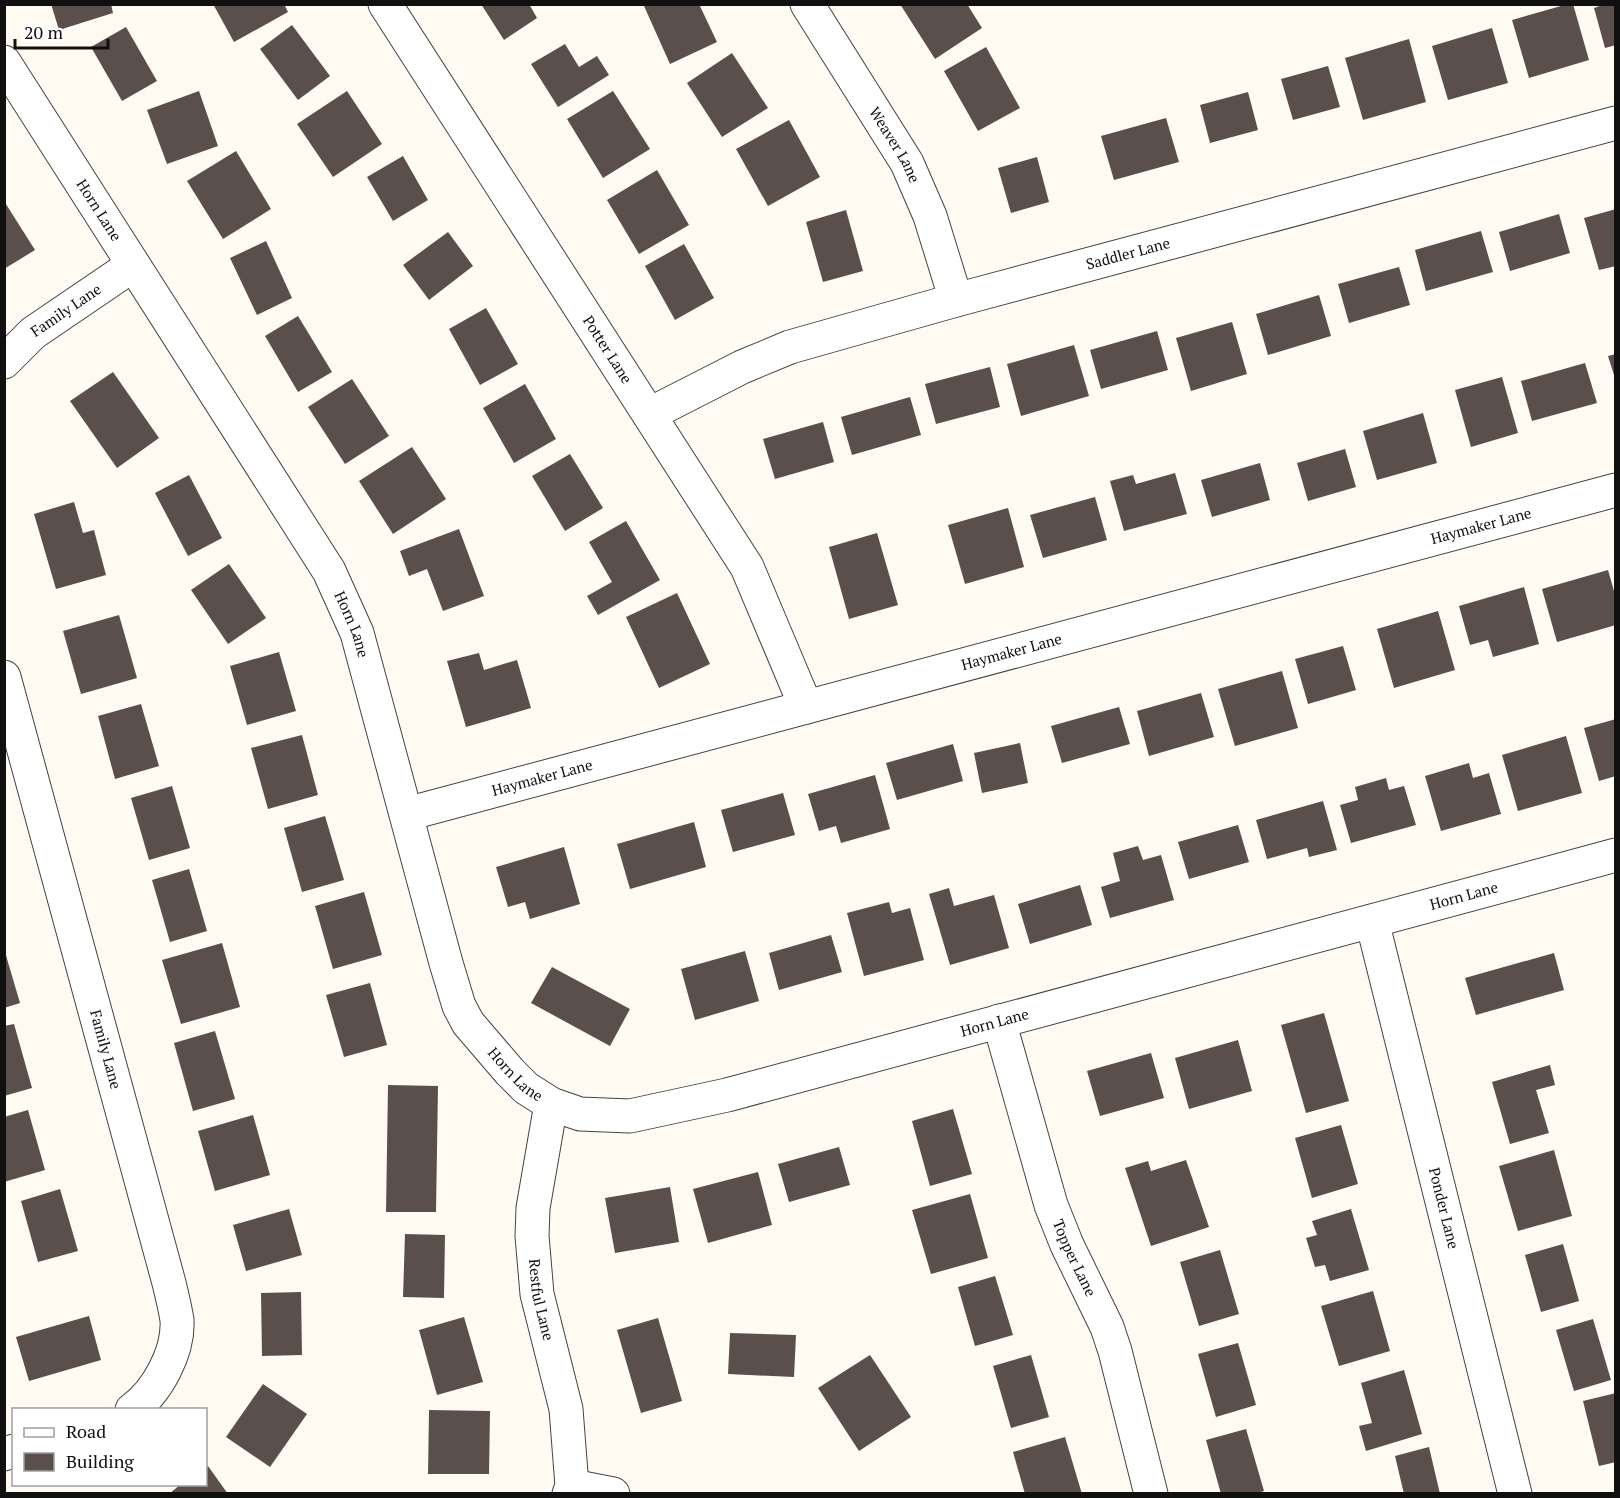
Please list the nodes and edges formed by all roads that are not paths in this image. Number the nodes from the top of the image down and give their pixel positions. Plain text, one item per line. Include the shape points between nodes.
1 (385, 4) edge
2 (807, 4) edge
3 (4, 62) edge
4 (1616, 123) edge
5 (133, 265) junction
6 (956, 300) junction
7 (4, 362) edge
8 (650, 414) junction
9 (1616, 490) edge
10 (4, 677) edge
11 (806, 707) junction
12 (407, 814) junction
13 (1616, 855) edge
14 (1372, 921) junction
15 (999, 1021) junction
16 (551, 1104) junction
17 (135, 1408) edge
18 (570, 1490) edge
19 (613, 1494) edge
20 (1150, 1494) edge
21 (1515, 1494) edge

1 - 8 street, Potter Lane
2 - 6 street, Weaver Lane via 907,163 930,216
3 - 5 street, Horn Lane
4 - 6 street, Saddler Lane
5 - 7 street, Family Lane via 33,333
5 - 12 street, Horn Lane via 330,571 357,633
6 - 8 street, Saddler Lane via 789,347
8 - 11 street, Potter Lane via 747,567
9 - 11 street, Haymaker Lane
10 - 17 street, Family Lane via 177,1321 175,1342 158,1385
11 - 12 street, Haymaker Lane
12 - 16 street, Horn Lane via 459,1006 468,1023 510,1072
13 - 14 street, Horn Lane
14 - 15 street, Horn Lane
14 - 21 street, Ponder Lane
15 - 16 street, Horn Lane via 727,1095 630,1116 580,1114
15 - 20 street, Topper Lane via 1051,1205 1115,1351
16 - 18 street, Restful Lane via 532,1236 537,1294 566,1409
18 - 19 street

